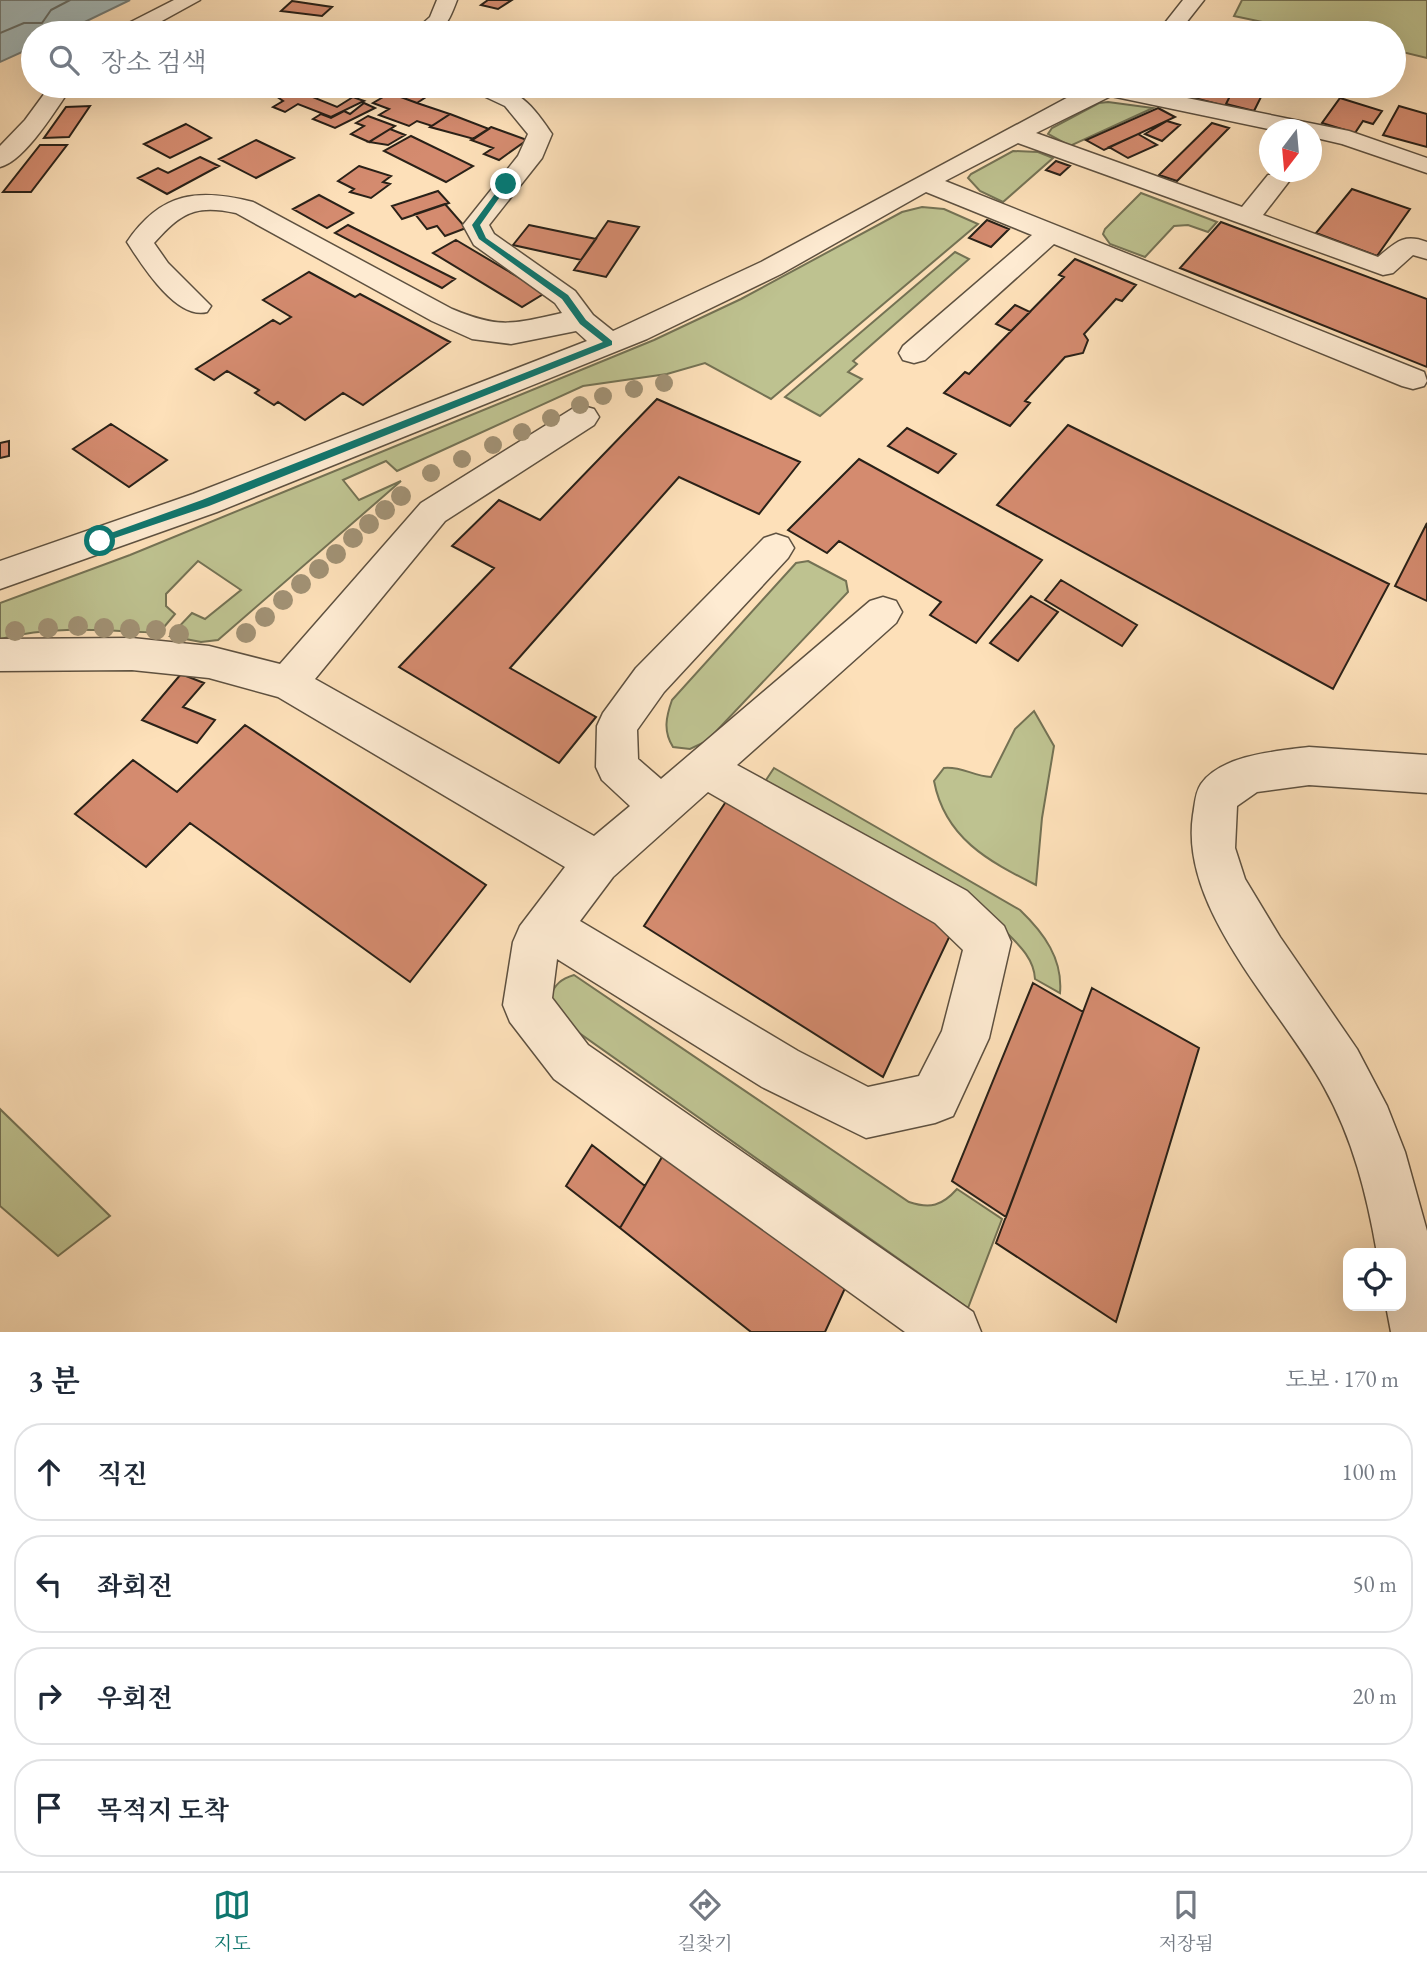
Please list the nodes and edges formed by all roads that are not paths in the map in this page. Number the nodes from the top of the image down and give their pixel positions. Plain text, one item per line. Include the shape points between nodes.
1 (190, 0) edge
2 (447, 0) edge
3 (1194, 0) edge
4 (148, 21) edge
5 (438, 21) edge
6 (1177, 21) edge
7 (52, 98) edge
8 (507, 98) edge
9 (1085, 98) edge
10 (1161, 98) edge
11 (1259, 119) edge
12 (1322, 132) edge
13 (1017, 134) junction
14 (0, 160) edge
15 (1427, 166) edge
16 (925, 182) junction
17 (1274, 182) edge
18 (1246, 219) junction
19 (1050, 233) junction
20 (1427, 251) edge
21 (197, 306) dead end
22 (583, 322) junction
23 (609, 343) junction
24 (914, 353) dead end
25 (1412, 379) dead end
26 (583, 417) dead end
27 (776, 548) dead end
28 (0, 575) edge
29 (883, 612) dead end
30 (0, 655) edge
31 (288, 683) junction
32 (704, 768) junction
33 (1427, 774) edge
34 (660, 806) junction
35 (597, 862) junction
36 (548, 927) junction
37 (953, 1332) edge
38 (1419, 1332) edge

1 - 4 street
2 - 5 street
3 - 6 street
7 - 14 street
8 - 22 street via 540,134 530,158 476,225 483,239 565,297
9 - 13 street
10 - 11 street
12 - 15 street
13 - 16 street
13 - 18 street
16 - 19 street
16 - 23 street via 710,299
17 - 18 street
18 - 20 street via 1383,267 1409,244
19 - 24 street
19 - 25 street
21 - 22 street via 158,269 140,242 168,211 217,200 244,207 442,315 482,332 511,334 565,321
22 - 23 street
23 - 28 street via 205,503
26 - 31 street via 433,512
27 - 34 street via 650,680 617,726 617,767
29 - 32 street
30 - 31 street via 132,654 209,662
31 - 35 street
32 - 34 street
32 - 36 street via 951,907 988,942 965,1038 935,1098 866,1113 780,1069
33 - 38 street via 1309,766 1249,774 1217,796 1212,836 1216,863 1248,930 1357,1097 1396,1203
34 - 35 street
35 - 36 street
36 - 37 street via 536,942 527,1005 571,1062

